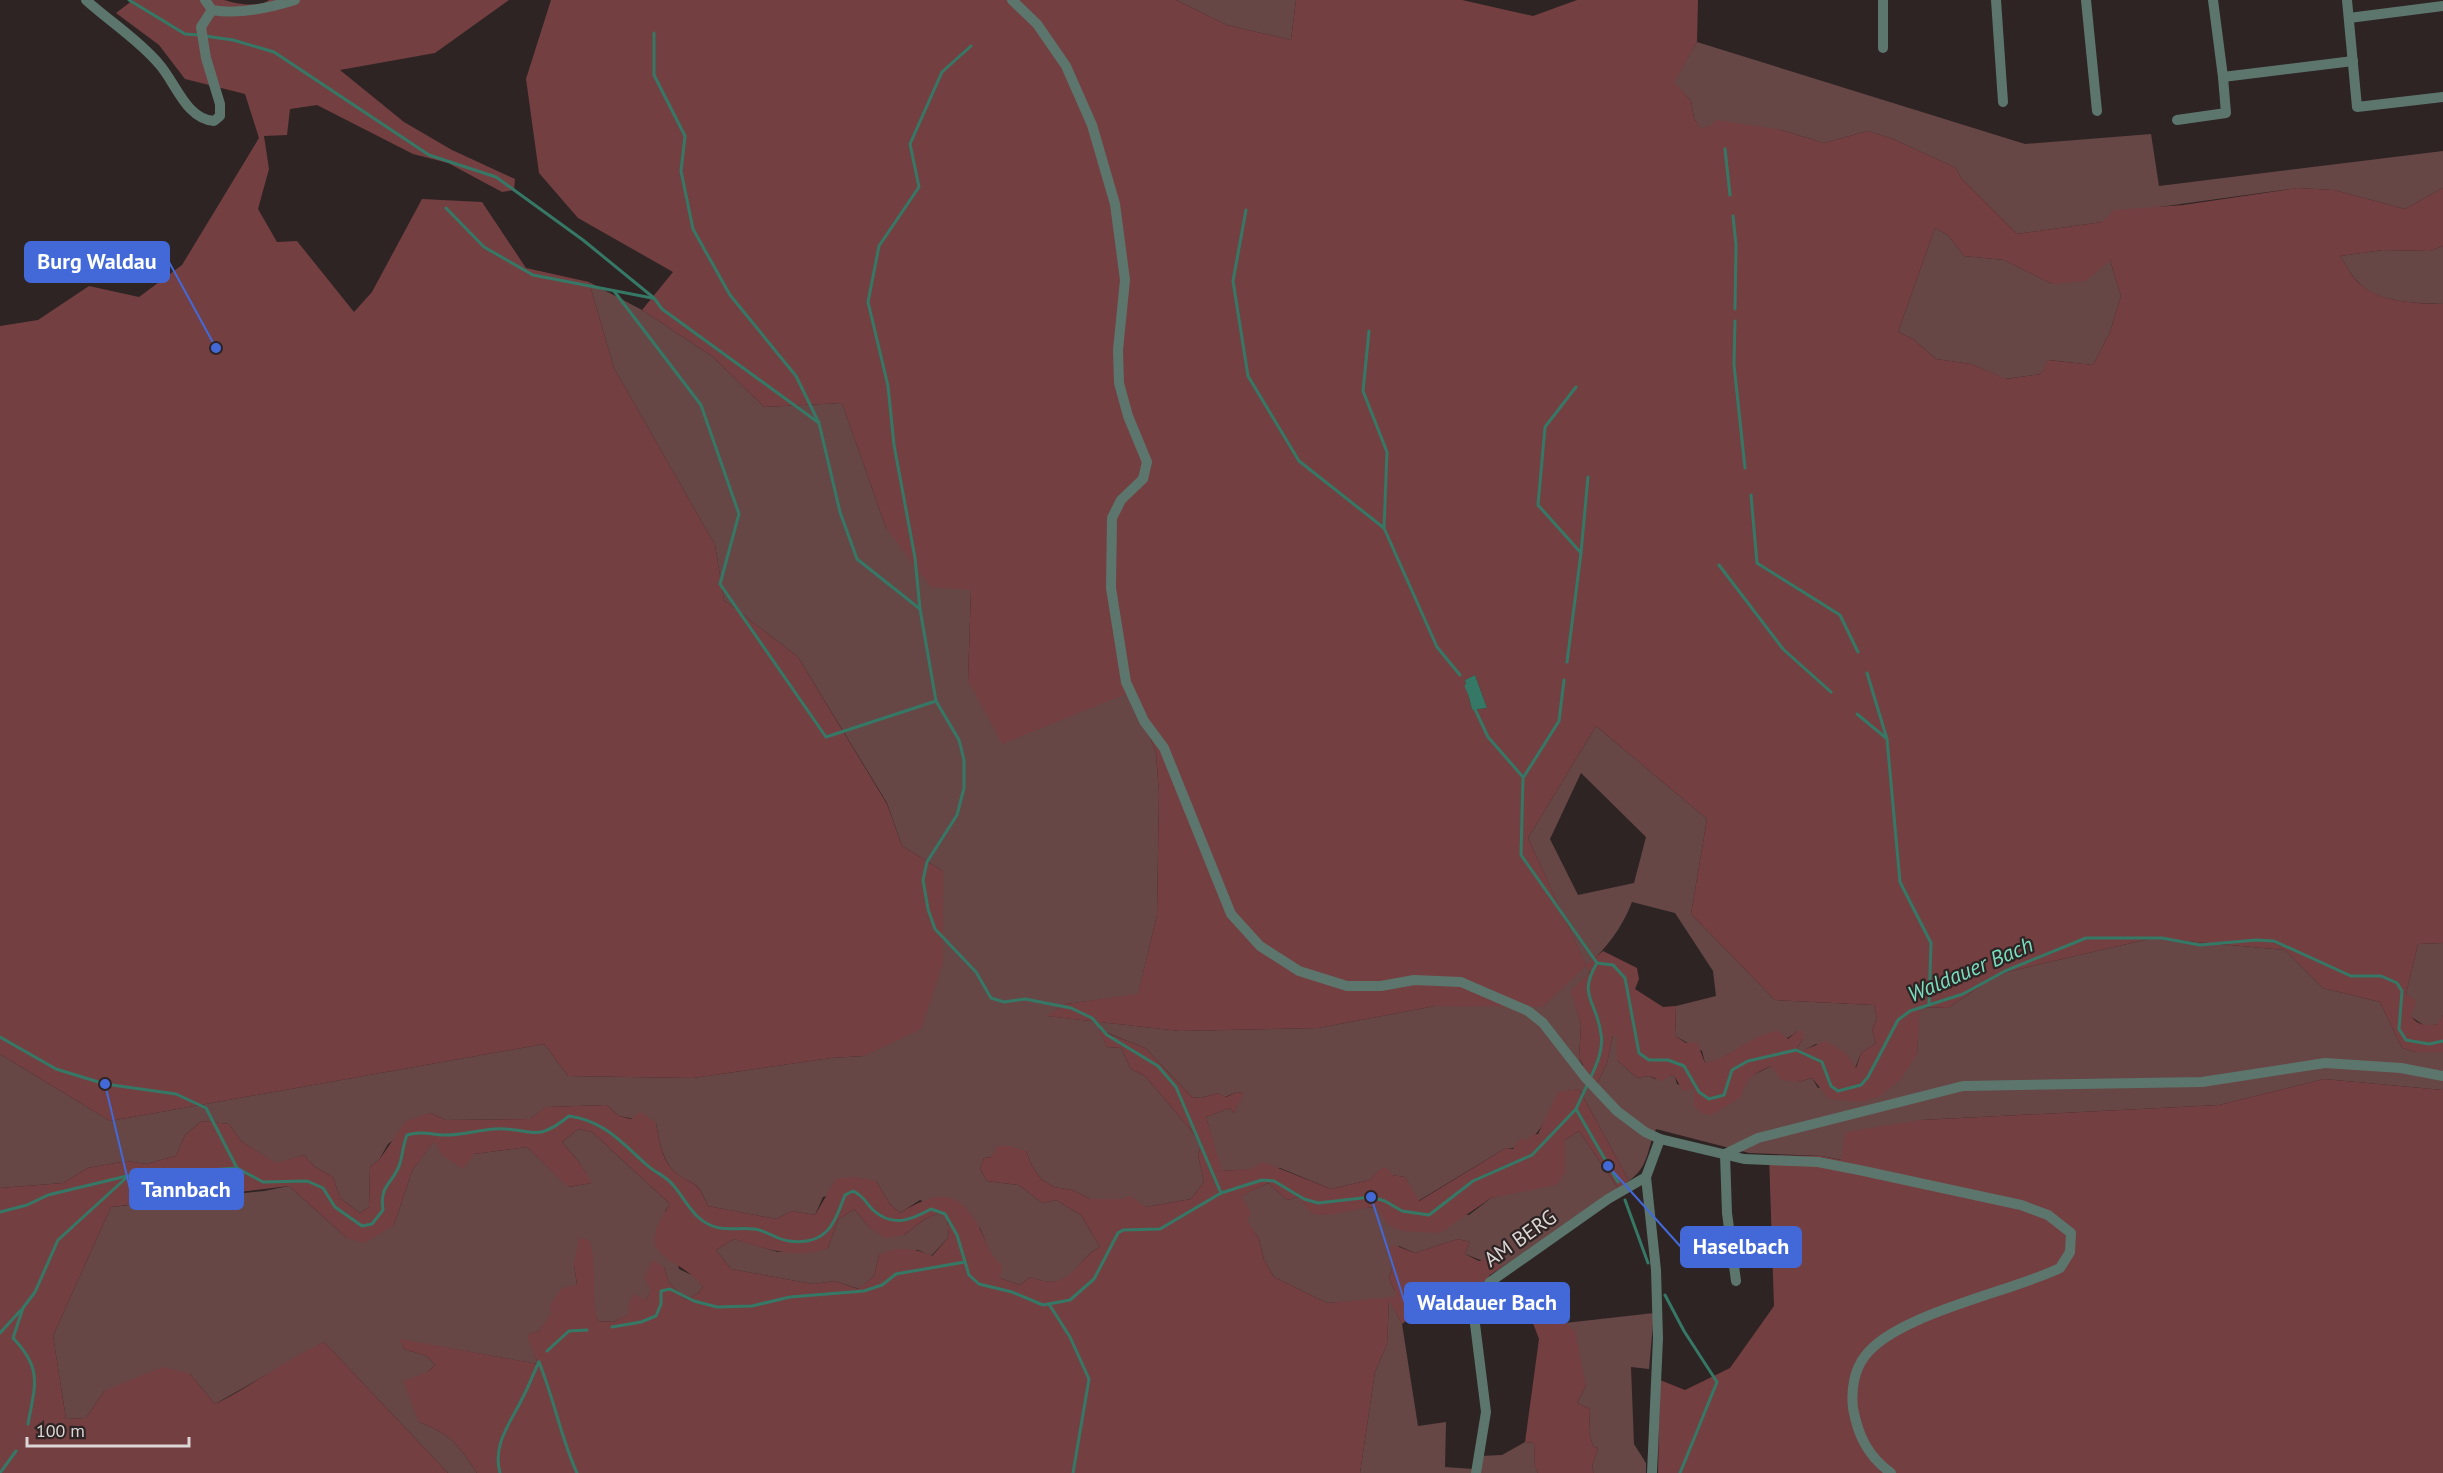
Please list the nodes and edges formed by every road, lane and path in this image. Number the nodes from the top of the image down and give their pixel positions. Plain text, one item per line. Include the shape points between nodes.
1 (86, 0) edge
2 (205, 0) edge
3 (295, 0) edge
4 (1012, 0) edge
5 (1883, 0) edge
6 (1996, 0) edge
7 (2086, 0) edge
8 (2213, 0) edge
9 (2347, 0) edge
10 (2443, 6) edge
11 (212, 10) junction
12 (2349, 18) junction
13 (1883, 48) dead end
14 (2353, 61) junction
15 (2223, 77) junction
16 (2443, 97) edge
17 (2003, 102) dead end
18 (2097, 111) dead end
19 (2177, 120) dead end
20 (2443, 1076) edge
21 (1660, 1139) junction
22 (1725, 1154) junction
23 (1646, 1177) junction
24 (1736, 1281) dead end
25 (1476, 1473) edge
26 (1653, 1473) edge
27 (1891, 1473) edge

1 - 11 street via 158,62 192,112 214,121 220,116 220,104 201,28
2 - 11 street
3 - 11 street via 226,13
4 - 21 street via 1037,24 1066,66 1092,125 1115,204 1125,280 1119,383 1147,462 1143,479 1122,500 1112,518 1111,588 1126,682 1144,721 1164,748 1231,914 1260,946 1299,971 1347,986 1381,986 1414,980 1461,982 1528,1011 1543,1023 1584,1077 1617,1111
5 - 13 street
6 - 17 street
7 - 18 street
8 - 15 street
9 - 12 street
10 - 12 street
12 - 14 street
14 - 15 street
14 - 16 street via 2356,107
15 - 19 street via 2226,113
20 - 22 street via 2401,1068 2325,1063 2202,1082 1964,1086 1758,1138
21 - 22 street
21 - 23 street
22 - 24 street via 1726,1213
22 - 27 street via 1759,1161 1818,1162 2021,1205 2048,1215 2071,1233 2070,1252 2060,1268 1919,1321 1883,1339 1866,1355 1858,1366 1853,1389 1856,1425 1866,1449
23 - 25 street, AM BERG via 1490,1282 1477,1303 1475,1324 1486,1412
23 - 26 street via 1656,1270 1658,1338

